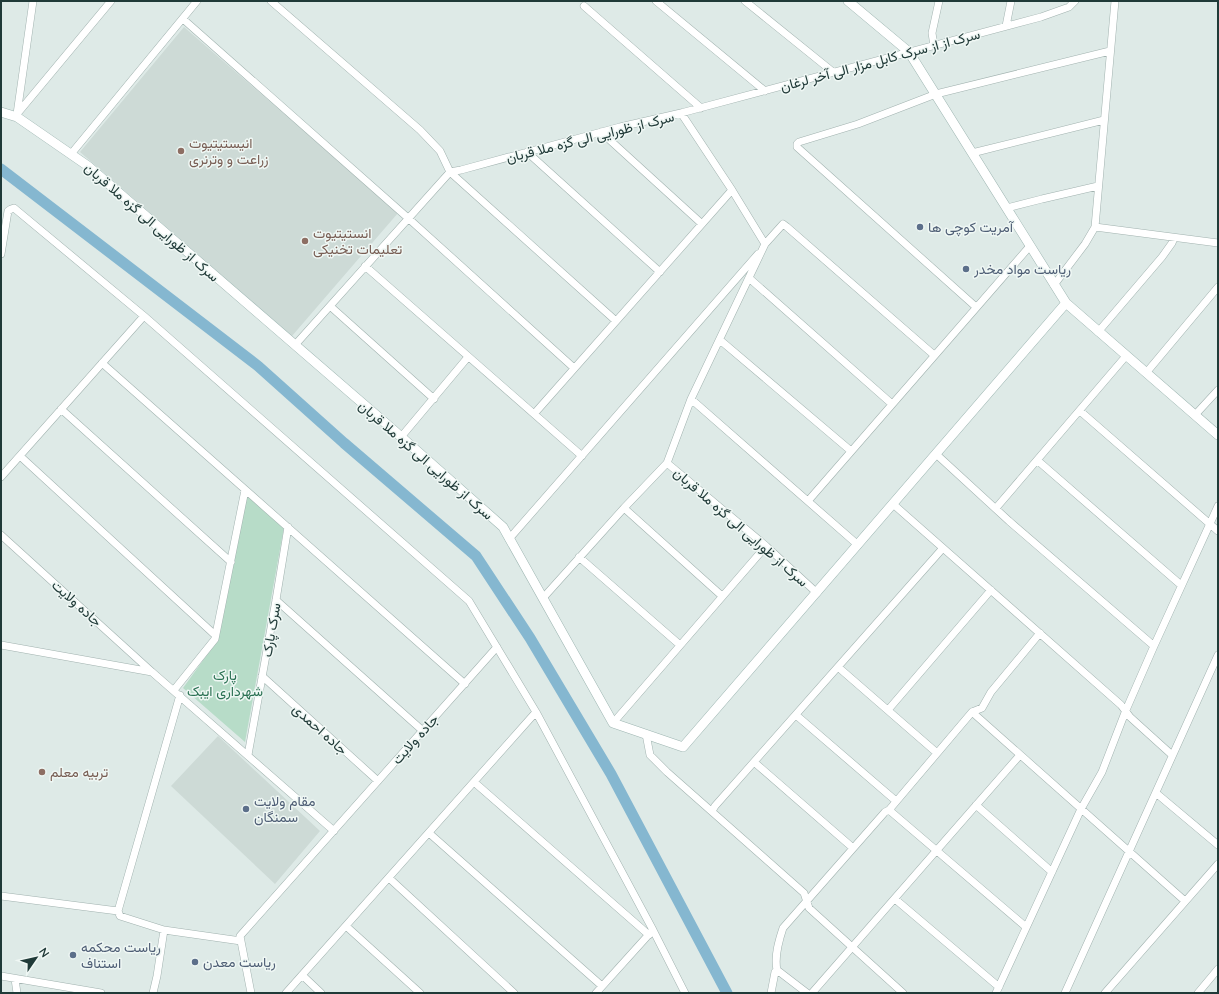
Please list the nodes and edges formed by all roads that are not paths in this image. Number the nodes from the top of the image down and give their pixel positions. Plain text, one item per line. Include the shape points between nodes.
1 (33, 1) edge
2 (111, 1) edge
3 (197, 1) edge
4 (271, 1) edge
5 (656, 1) edge
6 (745, 1) edge
7 (848, 1) edge
8 (1011, 1) edge
9 (1076, 1) edge
10 (1115, 1) edge
11 (937, 2) edge
12 (584, 6) dead end
13 (183, 19) junction
14 (1006, 26) junction
15 (934, 46) junction
16 (1110, 51) junction
17 (909, 52) junction
18 (833, 72) junction
19 (765, 90) junction
20 (936, 94) junction
21 (701, 108) junction
22 (1, 112) edge
23 (681, 113) junction
24 (17, 115) junction
25 (1104, 120) junction
26 (601, 132) junction
27 (527, 152) junction
28 (972, 153) junction
29 (71, 154) junction
30 (450, 172) junction
31 (1098, 186) junction
32 (732, 190) junction
33 (1007, 208) junction
34 (408, 218) junction
35 (702, 224) junction
36 (1095, 227) junction
37 (1174, 238) junction
38 (1218, 243) edge
39 (1030, 246) junction
40 (764, 247) junction
41 (1, 254) edge
42 (365, 266) junction
43 (660, 272) junction
44 (749, 278) junction
45 (1054, 284) junction
46 (1218, 287) edge
47 (1066, 303) junction
48 (330, 306) junction
49 (976, 307) junction
50 (144, 316) junction
51 (616, 321) junction
52 (1098, 332) junction
53 (720, 340) junction
54 (295, 345) junction
55 (934, 355) junction
56 (1126, 356) junction
57 (468, 357) junction
58 (102, 363) junction
59 (574, 368) junction
60 (1146, 373) junction
61 (1218, 390) edge
62 (434, 399) junction
63 (691, 399) junction
64 (892, 404) junction
65 (61, 409) junction
66 (1080, 411) junction
67 (534, 414) junction
68 (1195, 416) junction
69 (1218, 435) edge
70 (401, 437) junction
71 (851, 451) junction
72 (936, 454) junction
73 (20, 456) junction
74 (582, 456) junction
75 (1037, 460) junction
76 (667, 463) junction
77 (1, 477) edge
78 (245, 490) junction
79 (808, 501) junction
80 (893, 504) junction
81 (1218, 506) edge
82 (624, 508) junction
83 (996, 508) junction
84 (1210, 524) junction
85 (288, 527) junction
86 (1218, 531) edge
87 (1, 535) edge
88 (509, 539) junction
89 (858, 545) junction
90 (766, 546) junction
91 (943, 548) junction
92 (579, 557) junction
93 (231, 562) junction
94 (1181, 585) junction
95 (991, 590) junction
96 (817, 593) junction
97 (722, 596) junction
98 (543, 598) junction
99 (276, 600) junction
100 (1040, 633) junction
101 (215, 635) junction
102 (1, 645) edge
103 (680, 645) junction
104 (1154, 646) junction
105 (497, 647) junction
106 (1218, 655) edge
107 (838, 667) junction
108 (152, 672) junction
109 (262, 676) junction
110 (465, 684) junction
111 (177, 693) junction
112 (888, 710) junction
113 (1126, 710) junction
114 (536, 712) junction
115 (972, 712) junction
116 (796, 715) junction
117 (613, 723) junction
118 (423, 731) junction
119 (646, 734) junction
120 (938, 753) junction
121 (1020, 754) junction
122 (248, 755) junction
123 (1172, 755) junction
124 (754, 762) junction
125 (378, 781) junction
126 (474, 782) junction
127 (1156, 793) junction
128 (896, 801) junction
129 (976, 805) junction
130 (1081, 809) junction
131 (889, 810) junction
132 (712, 811) junction
133 (334, 831) junction
134 (429, 833) junction
135 (1218, 845) edge
136 (853, 848) junction
137 (936, 851) junction
138 (1128, 851) junction
139 (1218, 864) edge
140 (1052, 872) junction
141 (389, 878) junction
142 (1, 896) edge
143 (894, 899) junction
144 (807, 900) junction
145 (1185, 901) junction
146 (118, 910) junction
147 (346, 926) junction
148 (1026, 927) junction
149 (164, 930) junction
150 (651, 932) junction
151 (241, 941) junction
152 (852, 947) junction
153 (1218, 969) edge
154 (777, 970) junction
155 (302, 975) junction
156 (1, 976) edge
157 (15, 978) junction
158 (602, 986) junction
159 (997, 990) edge
160 (17, 993) edge
161 (101, 993) edge
162 (153, 993) edge
163 (251, 993) edge
164 (286, 993) edge
165 (321, 993) edge
166 (420, 993) edge
167 (514, 993) edge
168 (596, 993) edge
169 (684, 993) edge
170 (771, 993) edge
171 (807, 993) edge
172 (812, 993) edge
173 (903, 993) edge
174 (1065, 993) edge
175 (1105, 993) edge
176 (1198, 993) edge

1 - 24 street
2 - 24 street
3 - 13 street
4 - 30 street via 420,130 440,151
5 - 19 street
6 - 18 street
7 - 17 street
8 - 14 street
9 - 14 street, سرک از از سرک کابل مزار الی آخر لرغان via 1070,7
10 - 16 street
11 - 15 street via 932,33
12 - 21 street
13 - 29 street
13 - 34 street
14 - 15 street, سرک از از سرک کابل مزار الی آخر لرغان
15 - 17 street, سرک از از سرک کابل مزار الی آخر لرغان
16 - 20 street
16 - 25 street
17 - 18 street, سرک از از سرک کابل مزار الی آخر لرغان
17 - 20 street
18 - 19 street, سرک از از سرک کابل مزار الی آخر لرغان
19 - 21 street, سرک از از سرک کابل مزار الی آخر لرغان
20 - 28 street
20 - 49 street via 858,124 799,142 797,147
21 - 23 street, سرک از از سرک کابل مزار الی آخر لرغان
22 - 24 street, سرک از ظورایی الی گزه ملا قربان
23 - 26 street, سرک از ظورایی الی گزه ملا قربان
23 - 32 street, سرک از ظورایی الی گزه ملا قربان
24 - 29 street, سرک از ظورایی الی گزه ملا قربان
25 - 28 street
25 - 31 street
26 - 27 street, سرک از ظورایی الی گزه ملا قربان
26 - 35 street
27 - 30 street, سرک از ظورایی الی گزه ملا قربان
27 - 43 street
28 - 33 street
29 - 54 street, سرک از ظورایی الی گزه ملا قربان
30 - 34 street
30 - 51 street
31 - 33 street
31 - 36 street
32 - 35 street
32 - 40 street, سرک از ظورایی الی گزه ملا قربان
33 - 39 street
34 - 42 street
34 - 59 street
35 - 43 street
36 - 37 street
36 - 45 street
37 - 38 street
37 - 52 street via 1162,257
39 - 45 street
39 - 49 street
40 - 44 street, سرک از ظورایی الی گزه ملا قربان
40 - 55 street via 783,224
40 - 74 street
41 - 50 street via 8,211 14,208
42 - 48 street
42 - 57 street
43 - 51 street
44 - 53 street, سرک از ظورایی الی گزه ملا قربان
44 - 64 street
45 - 47 street
46 - 60 street
47 - 52 street
47 - 72 street, سرک از ظورایی الی گزه ملا قربان
48 - 54 street
48 - 62 street
49 - 55 street
50 - 58 street
50 - 105 street via 469,601
51 - 59 street
52 - 56 street
53 - 63 street, سرک از ظورایی الی گزه ملا قربان
53 - 71 street
54 - 70 street, سرک از ظورایی الی گزه ملا قربان
55 - 64 street
56 - 60 street
56 - 66 street
57 - 62 street
57 - 67 street
58 - 65 street
58 - 78 street
59 - 67 street
60 - 68 street
61 - 68 street
62 - 70 street
63 - 76 street, سرک از ظورایی الی گزه ملا قربان
63 - 79 street
64 - 71 street
65 - 73 street
65 - 93 street
66 - 75 street
66 - 84 street
67 - 74 street
68 - 69 street
70 - 88 street, سرک از ظورایی الی گزه ملا قربان via 503,527
71 - 79 street
72 - 80 street, سرک از ظورایی الی گزه ملا قربان
72 - 83 street
73 - 77 street
73 - 101 street
74 - 88 street
75 - 83 street
75 - 94 street
76 - 82 street
76 - 90 street, سرک از ظورایی الی گزه ملا قربان
78 - 85 street
78 - 93 street
79 - 89 street
80 - 89 street, سرک از ظورایی الی گزه ملا قربان
80 - 91 street
81 - 84 street
82 - 92 street
82 - 97 street
83 - 104 street
84 - 86 street
84 - 94 street
85 - 99 street, سرک پارک
85 - 110 street
87 - 108 street, جاده ولایت
88 - 98 street, سرک از ظورایی الی گزه ملا قربان
89 - 96 street, سرک از ظورایی الی گزه ملا قربان
90 - 96 street, سرک از ظورایی الی گزه ملا قربان
90 - 97 street
91 - 95 street
91 - 107 street
92 - 98 street
92 - 103 street
93 - 101 street
94 - 104 street
95 - 100 street
95 - 112 street
96 - 119 street, سرک از ظورایی الی گزه ملا قربان via 683,747
97 - 103 street
98 - 117 street, سرک از ظورایی الی گزه ملا قربان
99 - 109 street, سرک پارک
99 - 118 street
100 - 113 street
100 - 115 street via 991,692 982,708
101 - 111 street via 215,639
102 - 108 street, جاده ولایت
103 - 117 street
104 - 113 street
105 - 110 street, جاده ولایت
105 - 114 street
106 - 123 street
107 - 112 street
107 - 116 street
108 - 111 street, جاده ولایت
109 - 122 street, سرک پارک
109 - 125 street, جاده احمدی
110 - 118 street, جاده ولایت
111 - 122 street, جاده ولایت
111 - 146 street
112 - 120 street
113 - 123 street via 1130,717
113 - 130 street via 1102,772
114 - 126 street
114 - 150 street
115 - 120 street
115 - 121 street
116 - 124 street
116 - 128 street
117 - 119 street, سرک از ظورایی الی گزه ملا قربان
118 - 125 street, جاده ولایت
119 - 132 street via 650,755
120 - 128 street
121 - 129 street
121 - 130 street
122 - 133 street, جاده ولایت
123 - 127 street
124 - 132 street
124 - 136 street
125 - 133 street, جاده ولایت
126 - 134 street
126 - 150 street
127 - 135 street
127 - 138 street
128 - 131 street
129 - 137 street
129 - 140 street
130 - 138 street
130 - 140 street
131 - 136 street
131 - 137 street
132 - 144 street via 804,893
133 - 151 street, جاده ولایت via 240,936
134 - 141 street
134 - 158 street
136 - 144 street
137 - 143 street
137 - 148 street
138 - 145 street
138 - 174 street
139 - 145 street
140 - 148 street
141 - 147 street
141 - 167 street
142 - 146 street
143 - 152 street
143 - 159 street
144 - 152 street via 809,908
144 - 154 street via 783,928 779,939
145 - 175 street
146 - 149 street via 120,916
147 - 155 street
147 - 166 street
148 - 159 street
149 - 151 street
149 - 162 street
150 - 158 street
150 - 169 street
151 - 163 street
152 - 172 street
152 - 173 street
153 - 176 street
154 - 170 street
154 - 171 street
155 - 164 street
155 - 165 street
156 - 157 street
157 - 160 street
157 - 161 street
158 - 168 street

